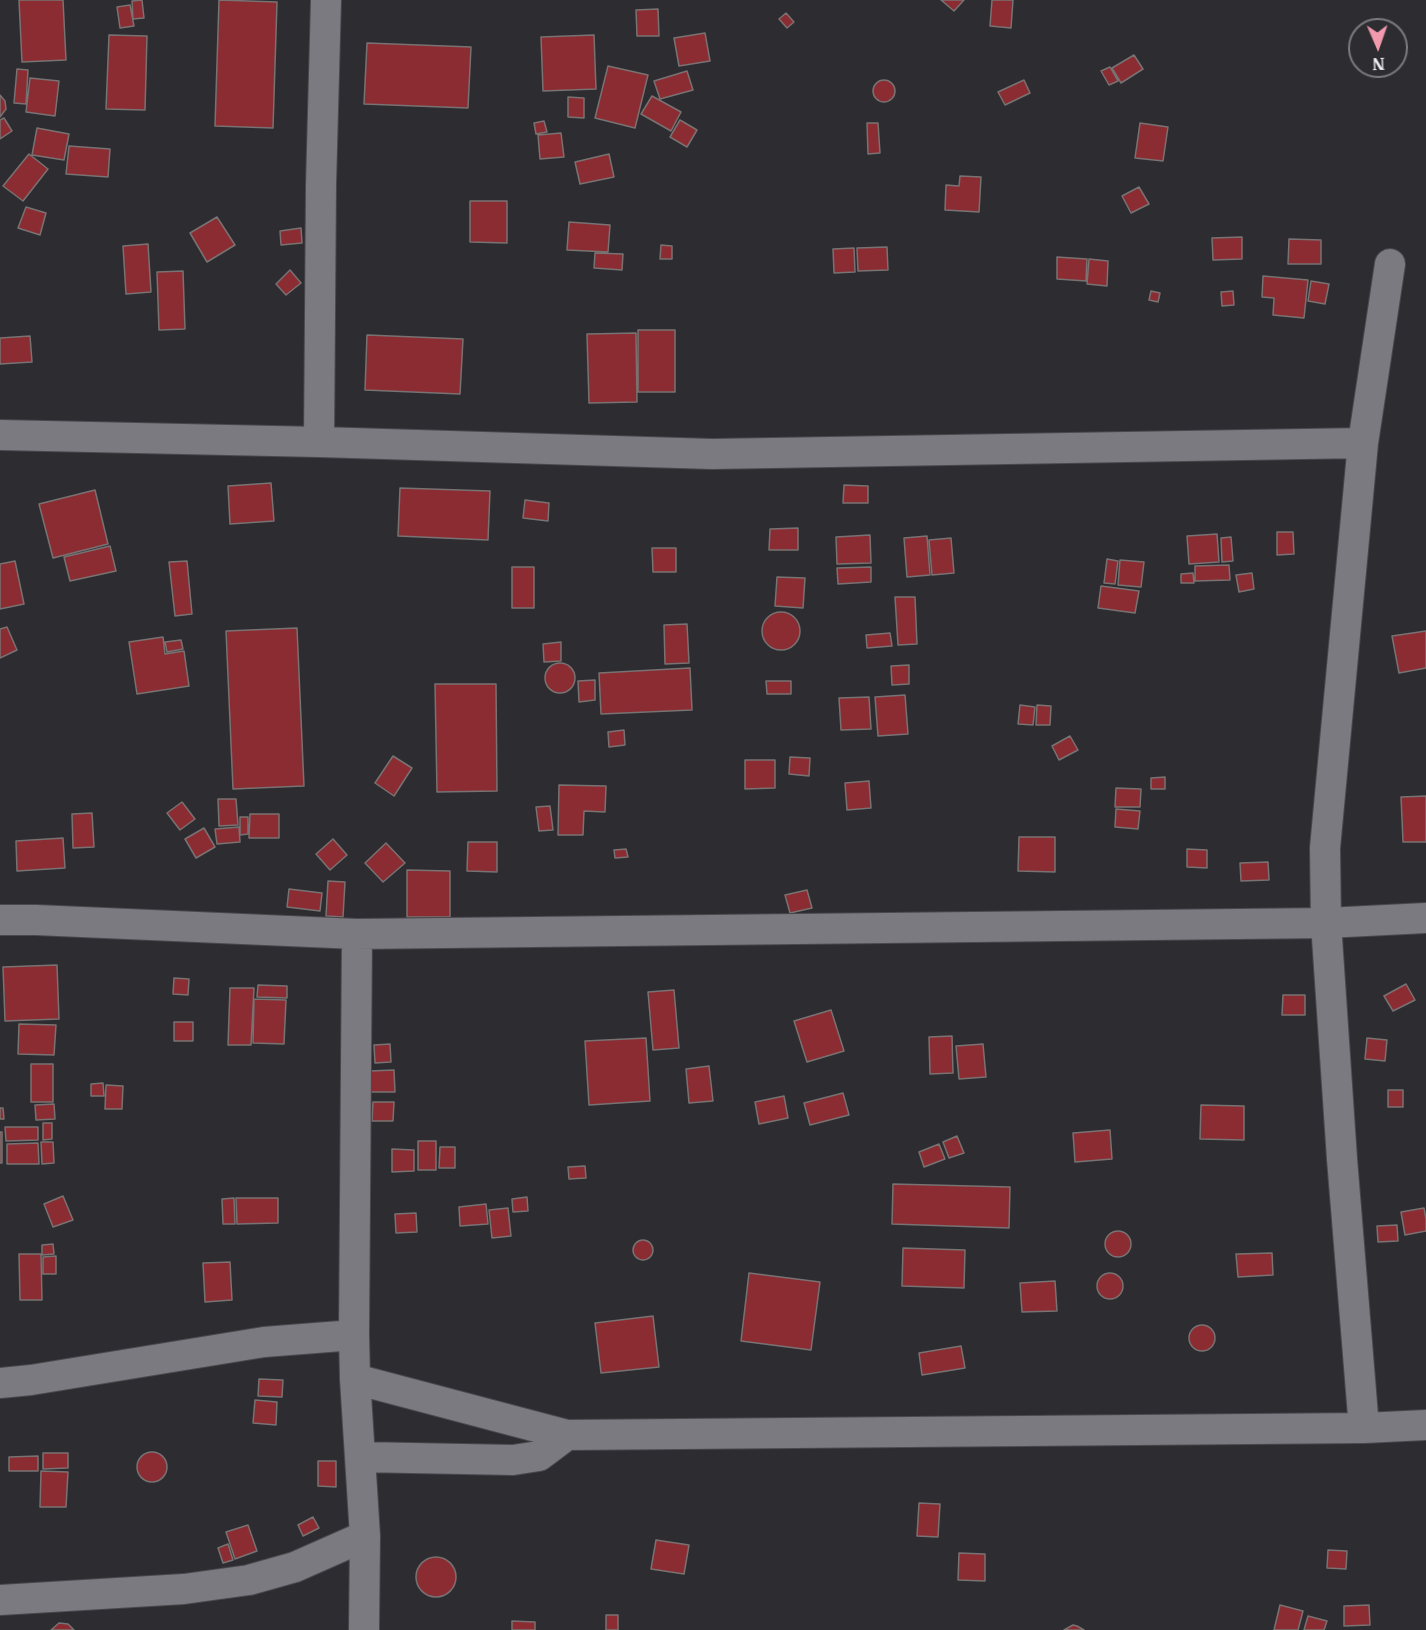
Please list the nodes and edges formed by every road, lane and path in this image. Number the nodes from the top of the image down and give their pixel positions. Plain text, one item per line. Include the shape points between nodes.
1 (326, 0) edge
2 (1390, 264) dead end
3 (0, 435) edge
4 (319, 442) junction
5 (1363, 443) junction
6 (1426, 918) edge
7 (0, 920) edge
8 (1326, 923) junction
9 (357, 934) junction
10 (354, 1335) junction
11 (355, 1379) junction
12 (0, 1383) edge
13 (1426, 1425) edge
14 (1364, 1428) junction
15 (567, 1435) junction
16 (360, 1457) junction
17 (365, 1536) junction
18 (0, 1600) edge
19 (364, 1630) edge

1 - 4 street
2 - 5 street
3 - 4 street
4 - 5 street via 712,454
5 - 8 street via 1325,848
6 - 8 street
7 - 9 street
8 - 9 street
8 - 14 street
9 - 10 street
10 - 11 street
10 - 12 street via 264,1342
11 - 15 street
11 - 16 street
13 - 14 street
14 - 15 street
15 - 16 street via 539,1456 513,1460
16 - 17 street
17 - 18 street via 295,1567 249,1580 184,1589
17 - 19 street

